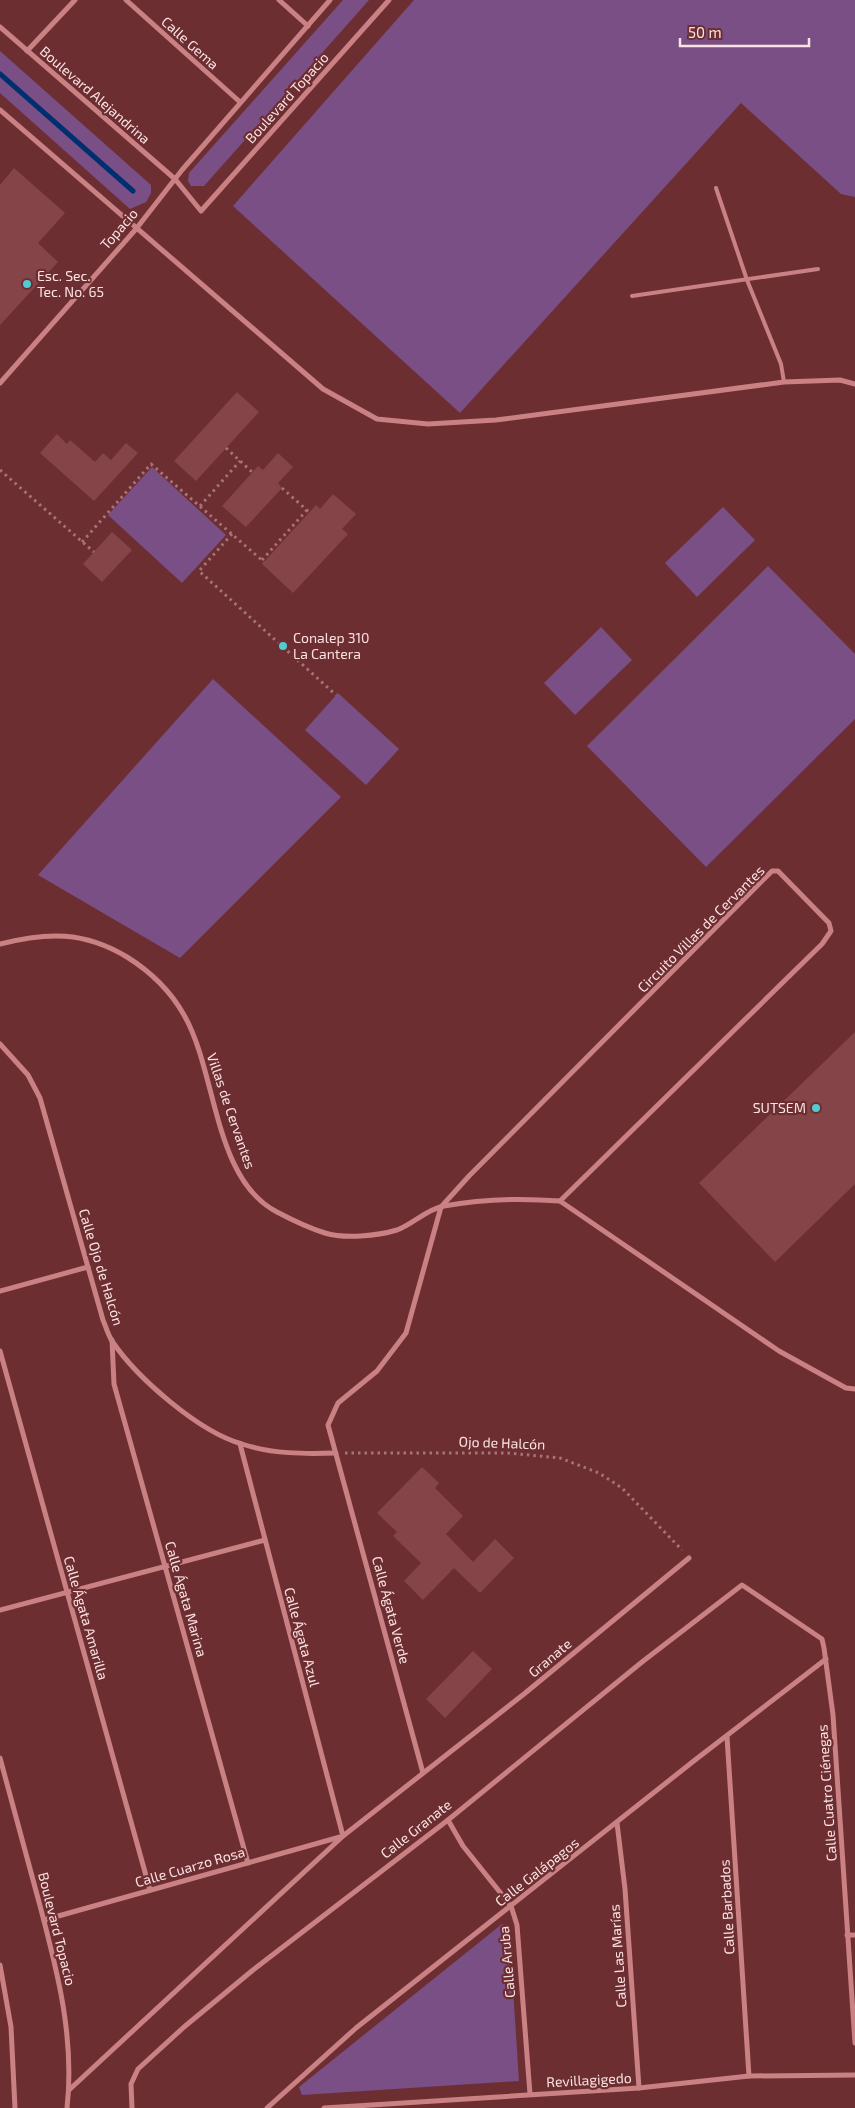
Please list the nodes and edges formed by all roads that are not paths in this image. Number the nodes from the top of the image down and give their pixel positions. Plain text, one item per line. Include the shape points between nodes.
1 (75, 0) edge
2 (126, 0) edge
3 (279, 0) edge
4 (330, 0) edge
5 (389, 0) edge
6 (308, 26) junction
7 (0, 27) edge
8 (27, 51) junction
9 (240, 102) junction
10 (0, 110) edge
11 (175, 179) junction
12 (716, 188) dead end
13 (201, 211) joint
14 (136, 228) junction
15 (818, 268) dead end
16 (746, 280) junction
17 (632, 296) dead end
18 (784, 382) junction
19 (0, 383) edge
20 (855, 384) edge
21 (0, 944) edge
22 (0, 1044) edge
23 (560, 1201) junction
24 (441, 1206) junction
25 (88, 1267) junction
26 (0, 1291) edge
27 (112, 1340) junction
28 (0, 1351) edge
29 (855, 1389) edge
30 (240, 1444) junction
31 (336, 1453) junction
32 (265, 1540) junction
33 (690, 1558) road end
34 (165, 1566) junction
35 (742, 1585) joint
36 (67, 1592) junction
37 (0, 1610) edge
38 (826, 1660) junction
39 (727, 1737) junction
40 (0, 1758) edge
41 (423, 1773) junction
42 (448, 1820) junction
43 (618, 1823) junction
44 (343, 1836) junction
45 (248, 1862) junction
46 (150, 1890) junction
47 (511, 1906) junction
48 (44, 1920) junction
49 (847, 1935) junction
50 (855, 1935) edge
51 (0, 1965) edge
52 (855, 2043) edge
53 (855, 2075) edge
54 (749, 2076) junction
55 (639, 2088) junction
56 (69, 2090) junction
57 (530, 2094) junction
58 (15, 2108) edge
59 (67, 2108) edge
60 (132, 2108) edge
61 (268, 2108) edge
62 (324, 2108) edge

1 - 8 street
2 - 9 street, Calle Gema
3 - 6 street
4 - 6 street
5 - 13 street, Boulevard Topacio
6 - 9 street
7 - 8 street, Boulevard Alejandrina
8 - 11 street, Boulevard Alejandrina
9 - 11 street
10 - 14 street
11 - 13 street, Boulevard Alejandrina
11 - 14 street, Topacio
12 - 16 lane
14 - 18 street via 323,389 377,419 428,424 496,420
14 - 19 street, Topacio
15 - 16 lane
16 - 17 lane
16 - 18 lane via 781,364
18 - 20 street via 840,380
21 - 24 street, Villas de Cervantes via 32,936 73,936 114,950 160,981 185,1016 195,1040 240,1174 247,1188 275,1211 326,1233 348,1235 396,1230
22 - 25 street, Calle Ojo de Halcón via 28,1076 40,1098
23 - 24 street, Villas de Cervantes via 518,1198
23 - 24 street, Circuito Villas de Cervantes via 750,1016 831,931 829,923 778,871 772,871
23 - 29 street via 779,1351 846,1388
24 - 31 street, Calle Ágata Verde via 406,1333 377,1371 338,1403 328,1424
25 - 26 street
25 - 27 street, Calle Ojo de Halcón
27 - 30 street, Calle Ojo de Halcón via 177,1407 203,1426
27 - 34 street, Calle Ágata Marina via 114,1384
28 - 36 street, Calle Ágata Amarilla
30 - 31 street, Calle Ojo de Halcón via 271,1451
30 - 32 street, Calle Ágata Azul
31 - 41 street, Calle Ágata Verde
32 - 34 street
32 - 44 street, Calle Ágata Azul
33 - 41 street, Granate
34 - 36 street
34 - 45 street, Calle Ágata Marina
35 - 38 street, Calle Cuatro Ciénegas via 822,1639
35 - 42 street, Calle Granate via 567,1721
36 - 37 street
36 - 46 street, Calle Ágata Amarilla
38 - 39 street, Calle Galápagos
38 - 49 street, Calle Cuatro Ciénegas via 833,1715
39 - 43 street, Calle Galápagos
39 - 54 street, Calle Barbados
40 - 48 street, Boulevard Topacio
41 - 44 street
42 - 47 street, Calle Aruba via 463,1846
42 - 60 street, Calle Granate via 252,1970 157,2050 138,2069 131,2084
43 - 47 street, Calle Galápagos
43 - 55 street, Calle Las Marías
44 - 45 street, Calle Cuarzo Rosa
44 - 56 street
45 - 46 street, Calle Cuarzo Rosa
46 - 48 street, Calle Cuarzo Rosa
47 - 57 street, Calle Aruba via 520,1947
47 - 61 street, Calle Galápagos via 356,2028
48 - 56 street, Boulevard Topacio via 60,1980 68,2036
49 - 50 street
49 - 52 street, Calle Cuatro Ciénegas
51 - 58 street via 10,2027
53 - 54 street, Revillagigedo
54 - 55 street, Revillagigedo
55 - 57 street, Revillagigedo
56 - 59 street, Boulevard Topacio
57 - 62 street, Revillagigedo

